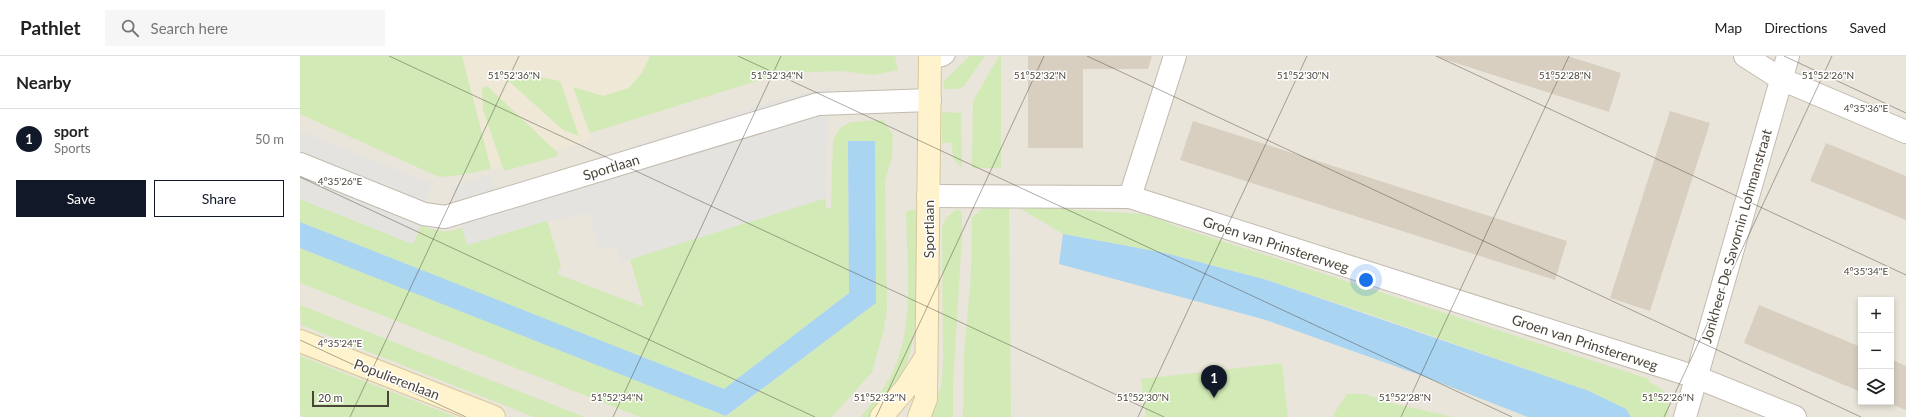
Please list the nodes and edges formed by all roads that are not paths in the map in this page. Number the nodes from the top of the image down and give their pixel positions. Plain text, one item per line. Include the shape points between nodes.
1 (1175, 56) edge
2 (1745, 56) edge
3 (1788, 56) edge
4 (936, 58) edge
5 (1781, 79) junction
6 (930, 100) junction
7 (1906, 132) edge
8 (300, 164) edge
9 (928, 196) junction
10 (1130, 197) junction
11 (300, 341) edge
12 (926, 357) junction
13 (1696, 377) junction
14 (494, 417) edge
15 (882, 417) edge
16 (919, 417) edge
17 (1685, 417) edge
18 (1795, 417) edge

1 - 10 street
2 - 5 street
3 - 5 street, Jonkheer De Savornin Lohmanstraat
4 - 6 street, Sportlaan
5 - 7 street
5 - 13 street, Jonkheer De Savornin Lohmanstraat
6 - 8 street, Sportlaan via 818,104 445,217 424,214
6 - 9 street, Sportlaan
9 - 10 street, Groen van Prinstererweg
9 - 12 street, Sportlaan
10 - 13 street, Groen van Prinstererweg
11 - 14 street, Populierenlaan
12 - 15 street, Sportlaan via 906,388
12 - 16 street, Sportlaan via 926,399
13 - 17 street, Jonkheer De Savornin Lohmanstraat
13 - 18 street, Groen van Prinstererweg

